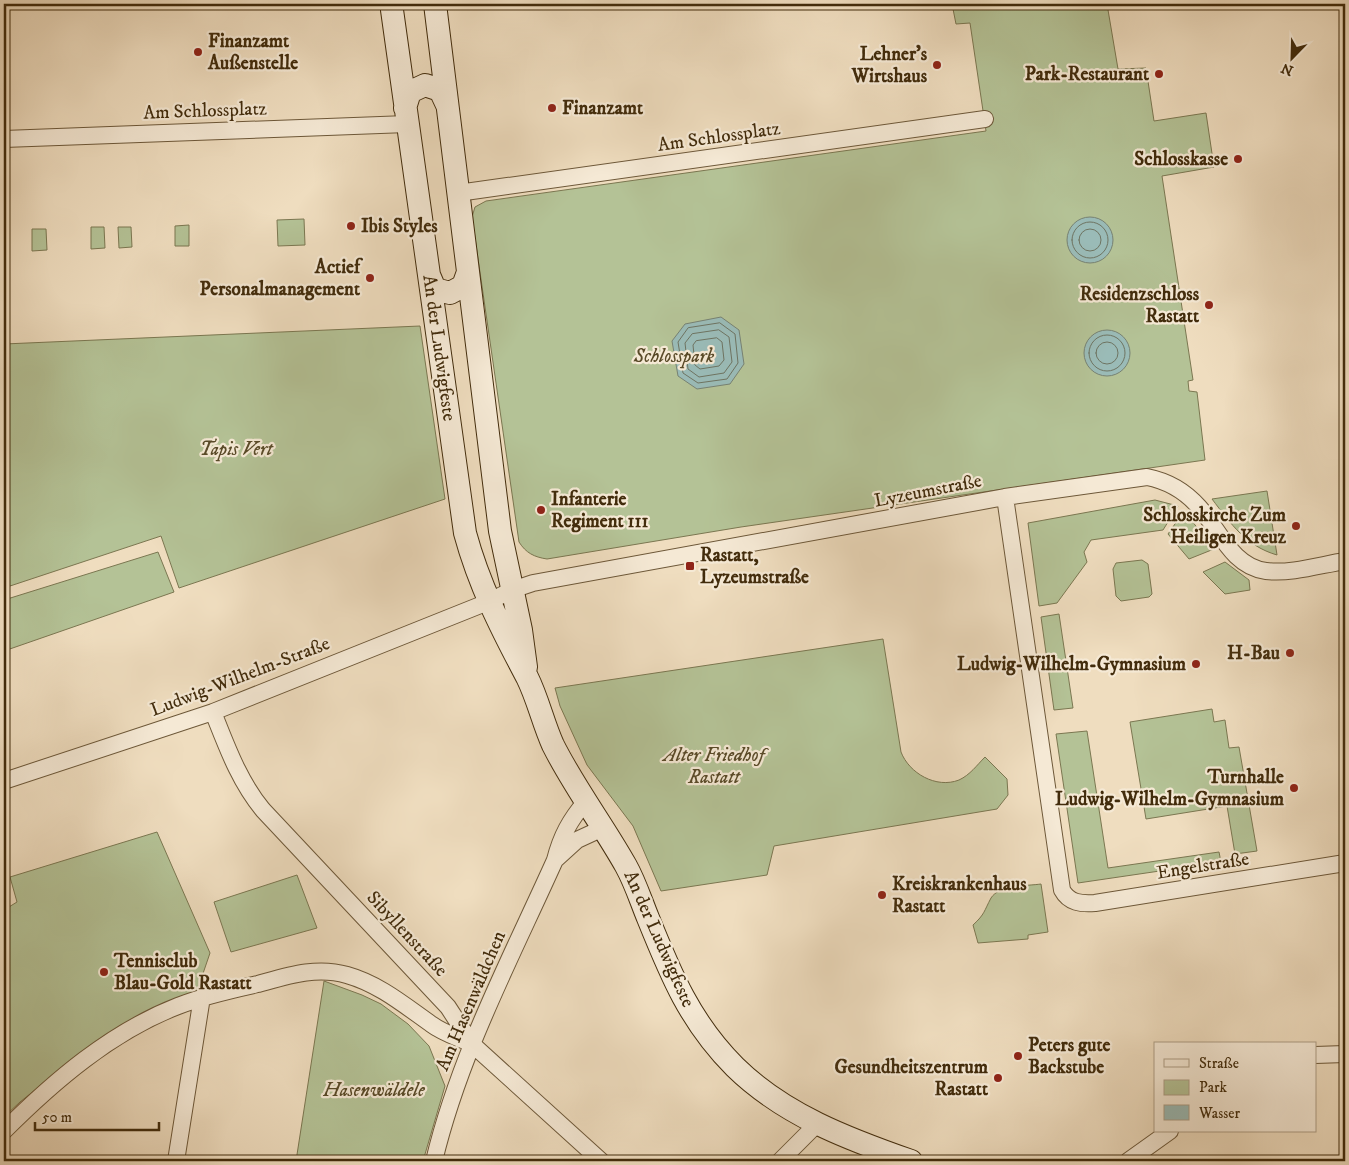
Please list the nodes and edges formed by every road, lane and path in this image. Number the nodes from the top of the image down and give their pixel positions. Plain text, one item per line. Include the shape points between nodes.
1 (393, 4) edge
2 (435, 4) edge
3 (447, 105) junction
4 (406, 116) junction
5 (985, 119) dead end
6 (4, 139) edge
7 (458, 193) junction
8 (468, 272) junction
9 (429, 275) junction
10 (1005, 498) junction
11 (1345, 561) edge
12 (512, 590) junction
13 (488, 602) junction
14 (528, 680) junction
15 (213, 712) junction
16 (4, 781) edge
17 (586, 801) junction
18 (604, 828) junction
19 (555, 860) junction
20 (1345, 863) edge
21 (202, 997) junction
22 (472, 1044) junction
23 (1345, 1054) edge
24 (1316, 1055) edge
25 (817, 1124) junction
26 (4, 1131) edge
27 (1169, 1132) edge
28 (176, 1161) edge
29 (434, 1161) edge
30 (601, 1161) edge
31 (780, 1161) edge
32 (911, 1161) edge
33 (1128, 1161) edge

1 - 4 street, An der Ludwigfeste
2 - 3 street, An der Ludwigfeste
3 - 4 street via 440,90 425,85 410,92
3 - 7 street, An der Ludwigfeste
4 - 6 street, Am Schlossplatz
4 - 9 street, An der Ludwigfeste
5 - 7 street, Am Schlossplatz
7 - 8 street, An der Ludwigfeste
8 - 9 street via 463,286 450,293 435,289
8 - 12 street, An der Ludwigfeste via 500,531
9 - 13 street, An der Ludwigfeste via 465,533
10 - 11 street, Lyzeumstraße via 1147,477 1160,480 1189,497 1231,551 1250,566 1277,571
10 - 12 street, Lyzeumstraße via 533,583
10 - 20 street, Engelstraße via 1062,890 1068,899 1076,903 1095,903
12 - 13 street, Lyzeumstraße
12 - 14 street, An der Ludwigfeste
13 - 14 street, An der Ludwigfeste
13 - 15 street, Ludwig-Wilhelm-Straße
14 - 17 street, An der Ludwigfeste via 553,745
15 - 16 street, Ludwig-Wilhelm-Straße
15 - 22 street, Sibyllenstraße via 249,793 448,1007
17 - 18 street, An der Ludwigfeste
17 - 19 street, Am Hasenwäldchen via 562,836
18 - 19 street, Am Hasenwäldchen via 577,840
18 - 25 street, An der Ludwigfeste via 627,868 685,1005 734,1066 784,1105
19 - 22 street, Am Hasenwäldchen
21 - 22 street via 305,972 336,973 375,986 433,1025
21 - 26 street via 144,1021 110,1041 59,1080
21 - 28 street
22 - 29 street, Am Hasenwäldchen via 441,1131
22 - 30 street, Sibyllenstraße
23 - 24 street
25 - 31 street
25 - 32 street, An der Ludwigfeste via 848,1139
27 - 33 street

